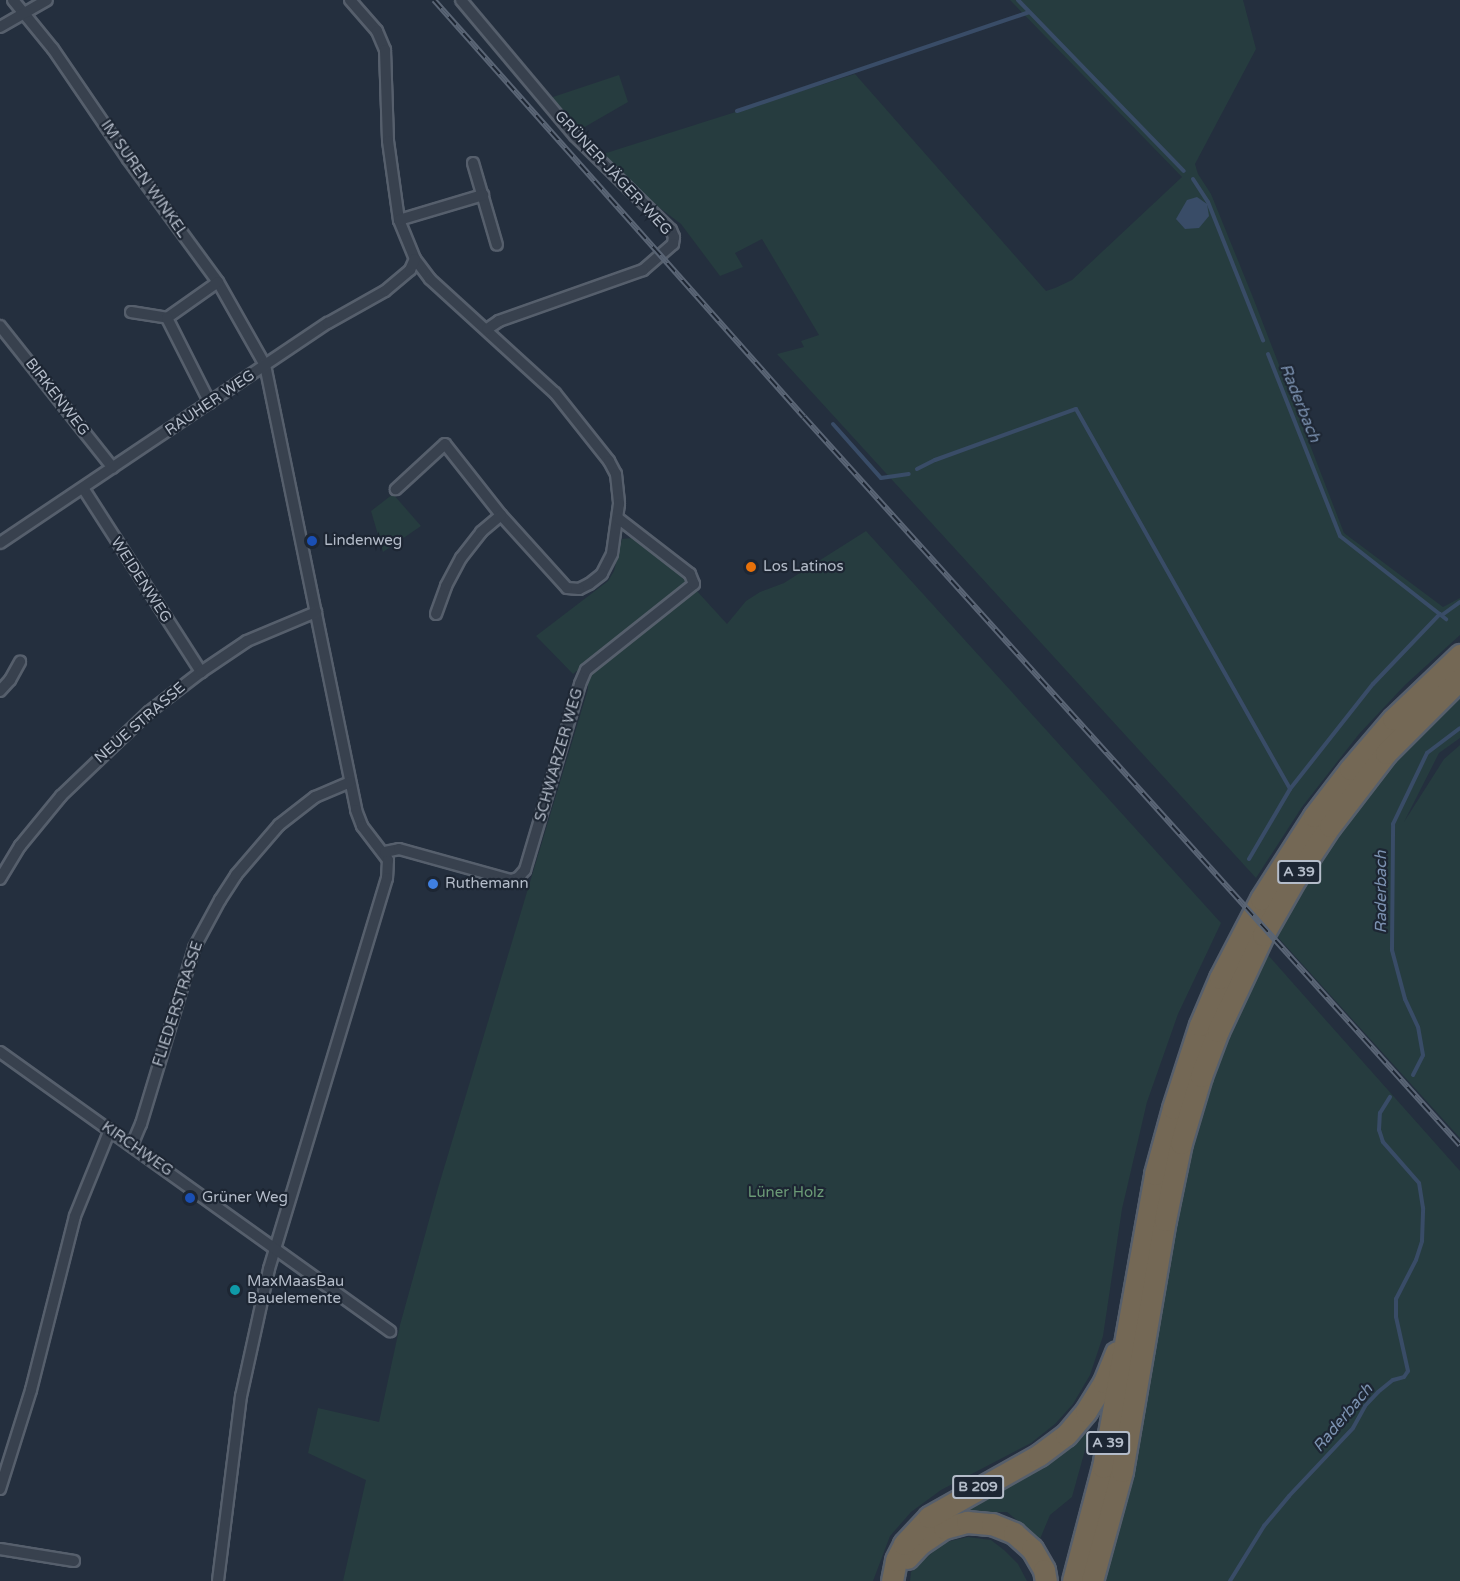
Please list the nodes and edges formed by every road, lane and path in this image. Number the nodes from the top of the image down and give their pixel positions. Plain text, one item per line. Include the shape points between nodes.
1 (13, 0) edge
2 (47, 0) edge
3 (350, 0) edge
4 (460, 0) edge
5 (24, 12) junction
6 (0, 27) edge
7 (473, 163) dead end
8 (483, 195) junction
9 (399, 220) junction
10 (497, 245) dead end
11 (415, 259) junction
12 (218, 282) junction
13 (131, 312) dead end
14 (167, 318) junction
15 (0, 326) edge
16 (487, 329) junction
17 (265, 365) junction
18 (210, 403) junction
19 (113, 468) junction
20 (83, 488) junction
21 (396, 489) dead end
22 (501, 515) junction
23 (619, 519) junction
24 (0, 543) edge
25 (316, 612) junction
26 (436, 614) dead end
27 (1460, 655) edge
28 (20, 662) dead end
29 (201, 672) junction
30 (1460, 679) edge
31 (0, 691) edge
32 (350, 782) junction
33 (385, 852) junction
34 (0, 879) edge
35 (0, 1052) edge
36 (110, 1130) junction
37 (132, 1145) junction
38 (275, 1247) junction
39 (1132, 1304) junction
40 (390, 1331) dead end
41 (0, 1489) edge
42 (0, 1549) edge
43 (74, 1561) dead end
44 (218, 1581) edge
45 (892, 1581) edge
46 (1046, 1581) edge
47 (1073, 1581) edge
48 (1092, 1581) edge

1 - 5 street, IM SUREN WINKEL
2 - 5 street
3 - 9 street via 376,31 385,50 388,141
4 - 16 street, GRÜNER-JÄGER-WEG via 574,136 674,237 674,244 643,270 499,321
5 - 6 street
5 - 12 street, IM SUREN WINKEL
7 - 8 street
8 - 9 street
8 - 10 street
9 - 11 street
11 - 16 street via 430,279
11 - 17 street, RAUHER WEG via 410,270 385,291
12 - 14 street
12 - 17 street, IM SUREN WINKEL
13 - 14 street
14 - 18 street
15 - 19 street, BIRKENWEG
16 - 23 street via 555,393 609,461 619,490
17 - 18 street, RAUHER WEG
17 - 25 street
18 - 19 street, RAUHER WEG
19 - 20 street, RAUHER WEG
20 - 24 street, RAUHER WEG
20 - 29 street, WEIDENWEG
21 - 22 street via 445,444
22 - 23 street via 567,588 579,589 602,574 612,554
22 - 26 street via 460,558
23 - 33 street, SCHWARZER WEG via 690,574 694,585 586,670 525,870 511,879 399,849
25 - 29 street, NEUE STRASSE via 257,636
25 - 32 street
27 - 39 highway, A 39 via 1393,719 1320,808 1278,870 1220,978 1184,1071 1164,1139
28 - 31 street
29 - 34 street, NEUE STRASSE via 149,712 67,790 20,846
30 - 48 highway, A 39 via 1386,753 1324,834 1263,935 1218,1031 1181,1143 1122,1471
32 - 33 street via 362,826
32 - 37 street, FLIEDERSTRASSE via 315,797 279,825 220,900 194,948
33 - 38 street via 387,878
35 - 36 street, KIRCHWEG
36 - 37 street, KIRCHWEG
36 - 41 street via 68,1238 31,1390
37 - 38 street, KIRCHWEG
38 - 40 street, KIRCHWEG
38 - 44 street via 240,1402
39 - 45 highway, B 209 via 1104,1382 1066,1435 1039,1455 928,1517 904,1544
39 - 47 highway, A 39 via 1103,1467
42 - 43 street
45 - 46 highway via 920,1544 944,1528 967,1522 992,1524 1014,1533 1032,1549

